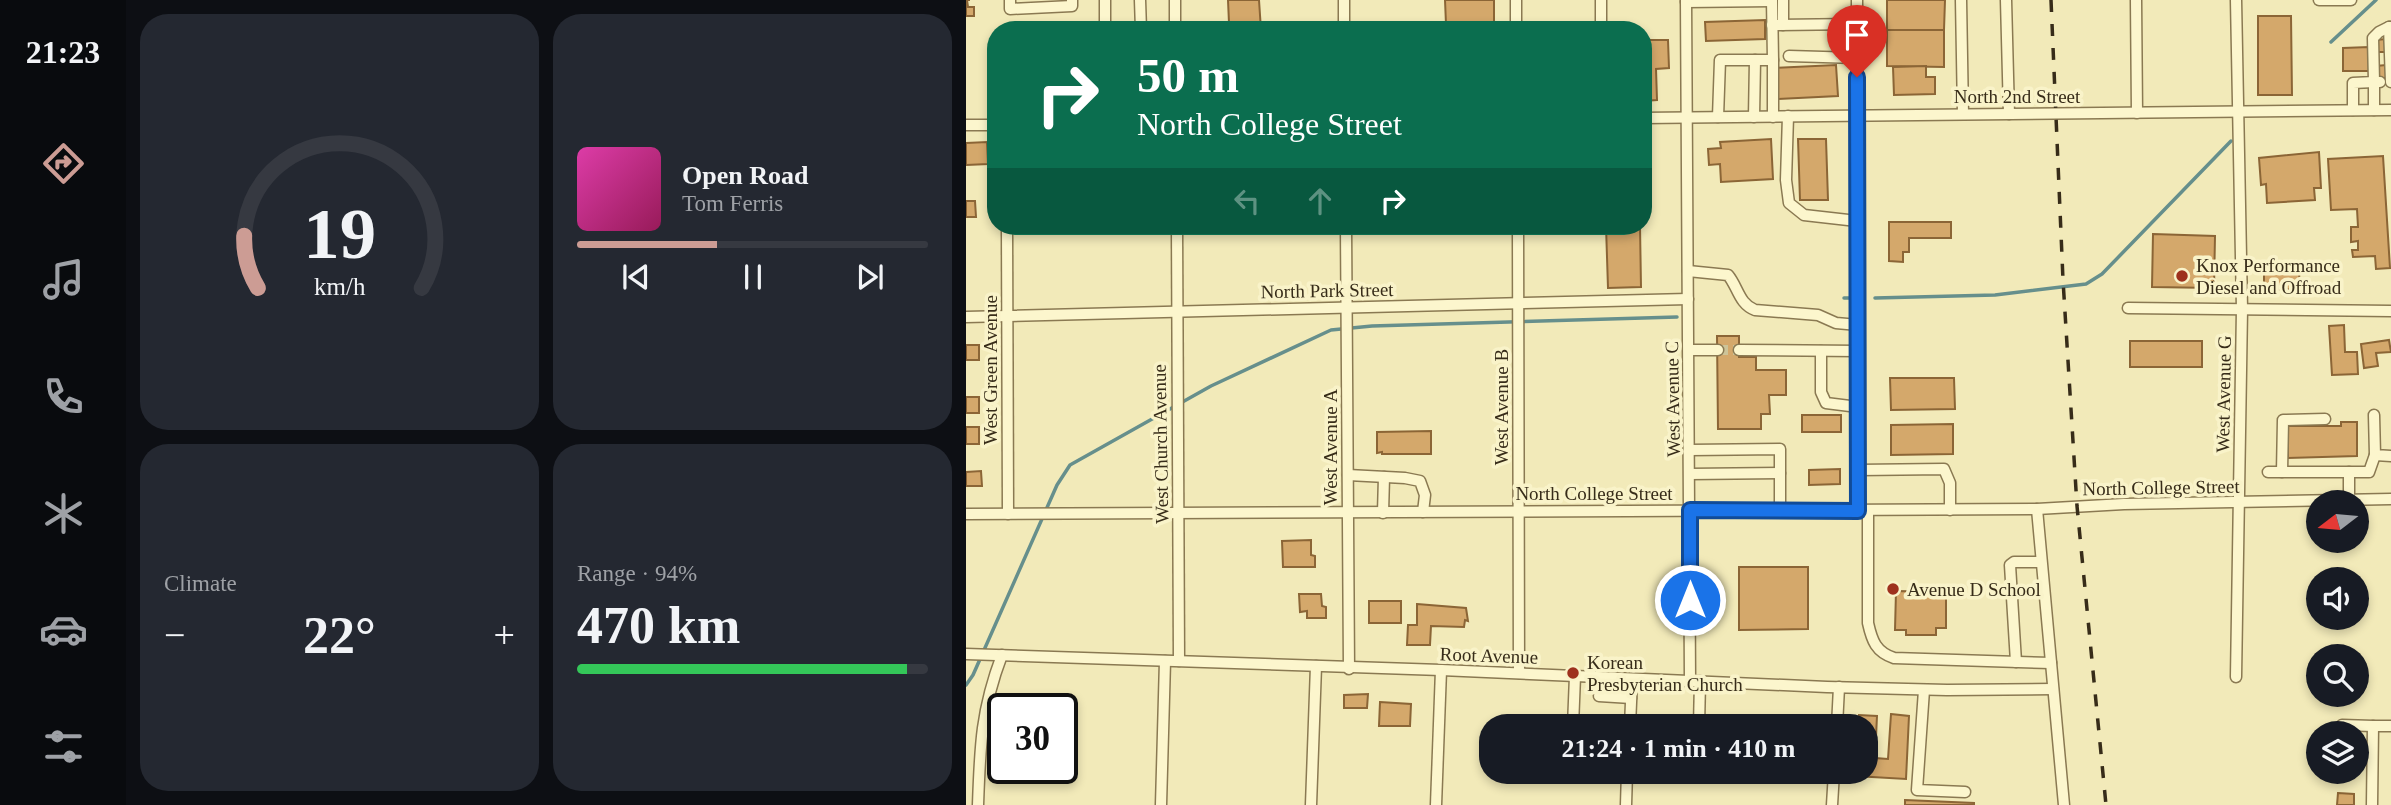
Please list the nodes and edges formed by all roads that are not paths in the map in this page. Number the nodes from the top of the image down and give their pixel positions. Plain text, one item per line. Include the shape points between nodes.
1 (1010, 0) edge
2 (1072, 0) edge
3 (1105, 0) edge
4 (1140, 0) edge
5 (1175, 0) edge
6 (1344, 0) edge
7 (1516, 0) edge
8 (1601, 0) edge
9 (1775, 0) edge
10 (1857, 0) edge
11 (1961, 0) edge
12 (2006, 0) edge
13 (2136, 0) edge
14 (2236, 0) edge
15 (2319, 0) edge
16 (2351, 0) edge
17 (1686, 1) edge
18 (1105, 21) edge
19 (1141, 21) edge
20 (1175, 21) edge
21 (1344, 21) edge
22 (1516, 21) edge
23 (1601, 21) edge
24 (1857, 24) junction
25 (1777, 25) junction
26 (2390, 27) edge
27 (1789, 56) dead end
28 (1857, 58) junction
29 (2389, 58) edge
30 (2374, 59) junction
31 (1755, 60) junction
32 (1773, 60) junction
33 (2374, 82) junction
34 (2390, 82) edge
35 (2353, 110) junction
36 (2374, 110) junction
37 (2391, 110) edge
38 (2238, 112) junction
39 (2137, 113) junction
40 (1963, 114) junction
41 (2009, 114) junction
42 (1788, 116) junction
43 (1857, 116) junction
44 (1687, 117) junction
45 (1718, 117) junction
46 (1755, 117) junction
47 (1773, 117) junction
48 (1652, 118) edge
49 (966, 125) edge
50 (987, 125) edge
51 (1857, 221) junction
52 (1007, 235) edge
53 (1177, 235) edge
54 (1346, 235) edge
55 (1518, 235) edge
56 (1688, 271) junction
57 (1688, 299) junction
58 (1519, 307) junction
59 (2128, 308) dead end
60 (2242, 309) junction
61 (1177, 311) junction
62 (2391, 311) edge
63 (1347, 312) junction
64 (1008, 316) junction
65 (966, 317) edge
66 (1858, 325) junction
67 (1689, 350) junction
68 (1718, 350) tunnel mouth
69 (1739, 350) tunnel mouth
70 (1821, 351) junction
71 (1858, 351) junction
72 (1858, 407) junction
73 (2374, 415) dead end
74 (2325, 419) dead end
75 (1690, 450) junction
76 (2375, 455) junction
77 (2391, 456) edge
78 (1858, 470) junction
79 (2268, 471) dead end
80 (2282, 472) junction
81 (2348, 472) junction
82 (1780, 473) junction
83 (1690, 474) junction
84 (1348, 475) junction
85 (1384, 477) junction
86 (2349, 490) edge
87 (2391, 499) edge
88 (2370, 500) edge
89 (2306, 501) edge
90 (2239, 502) junction
91 (2037, 509) junction
92 (1690, 510) junction
93 (1780, 510) junction
94 (1950, 510) junction
95 (1518, 511) junction
96 (1863, 511) junction
97 (1423, 512) junction
98 (1383, 513) junction
99 (966, 514) edge
100 (1008, 514) junction
101 (1179, 514) junction
102 (1348, 514) junction
103 (2041, 562) junction
104 (966, 654) edge
105 (997, 655) junction
106 (1166, 661) junction
107 (1179, 661) junction
108 (2016, 662) junction
109 (2051, 663) junction
110 (1317, 666) junction
111 (1349, 668) junction
112 (1441, 670) junction
113 (1519, 673) junction
114 (1575, 676) junction
115 (2236, 677) dead end
116 (1632, 679) junction
117 (1695, 680) junction
118 (1839, 687) junction
119 (2053, 689) junction
120 (1924, 690) junction
121 (1600, 696) dead end
122 (1631, 698) junction
123 (1573, 714) edge
124 (1630, 714) edge
125 (1698, 714) edge
126 (1838, 714) edge
127 (2369, 726) edge
128 (2373, 726) junction
129 (2391, 726) edge
130 (1627, 784) edge
131 (1833, 784) edge
132 (1965, 792) dead end
133 (978, 805) edge
134 (1161, 805) edge
135 (1311, 805) edge
136 (1436, 805) edge
137 (1626, 805) edge
138 (1832, 805) edge
139 (2064, 805) edge
140 (2372, 805) edge

1 - 2 street via 1010,9 1072,6
3 - 18 street
4 - 19 street
5 - 20 street
6 - 21 street
7 - 22 street
8 - 23 street
9 - 17 street
9 - 25 street
10 - 24 street
11 - 40 street
12 - 41 street
13 - 39 street
14 - 38 street, West Avenue G
15 - 16 street
17 - 44 street, West Avenue C
24 - 25 street
24 - 28 street
25 - 32 street
26 - 29 street
26 - 30 street via 2373,38
27 - 28 street
28 - 43 street
29 - 30 street
29 - 34 street
30 - 33 street
31 - 32 street
31 - 45 street via 1720,60
31 - 46 street
32 - 47 street
33 - 34 street
33 - 35 street via 2353,83
33 - 36 street
35 - 36 street, North 2nd Street
35 - 38 street, North 2nd Street
36 - 37 street, North 2nd Street
38 - 39 street, North 2nd Street
38 - 60 street, West Avenue G
39 - 41 street, North 2nd Street
40 - 41 street, North 2nd Street
40 - 43 street, North 2nd Street
42 - 43 street, North 2nd Street
42 - 47 street, North 2nd Street
42 - 51 street via 1789,204 1804,215
43 - 51 street
44 - 45 street, North 2nd Street
44 - 48 street, North 2nd Street
44 - 56 street, West Avenue C
45 - 46 street, North 2nd Street
46 - 47 street, North 2nd Street
49 - 50 street
51 - 66 street
52 - 64 street, West Green Avenue
53 - 61 street, West Church Avenue
54 - 63 street, West Avenue A
55 - 58 street, West Avenue B
56 - 57 street, West Avenue C
56 - 66 street via 1728,275 1740,297 1755,310 1818,314 1836,323
57 - 58 street, North Park Street
57 - 67 street, West Avenue C
58 - 63 street, North Park Street
58 - 95 street, West Avenue B
59 - 60 street
60 - 62 street
60 - 90 street, West Avenue G
61 - 63 street, North Park Street
61 - 64 street, North Park Street
61 - 101 street, West Church Avenue
63 - 84 street, West Avenue A
64 - 65 street, North Park Street
64 - 100 street, West Green Avenue
66 - 71 street
67 - 68 street
67 - 75 street, West Avenue C
69 - 70 street
70 - 71 street
70 - 72 street via 1821,392 1826,403
71 - 72 street
72 - 78 street
73 - 76 street
74 - 80 street via 2283,420
75 - 82 street via 1780,449
75 - 83 street, West Avenue C
76 - 77 street
76 - 81 street via 2369,472
78 - 94 street via 1944,469 1950,483
78 - 96 street
79 - 80 street
80 - 81 street
81 - 86 street
82 - 83 street
82 - 93 street
83 - 92 street, West Avenue C
84 - 85 street
84 - 102 street, West Avenue A
85 - 97 street via 1420,481
85 - 98 street
87 - 88 street, North College Street
89 - 90 street, North College Street
90 - 91 street, North College Street
90 - 115 street, West Avenue G
91 - 94 street, North College Street
91 - 103 street
92 - 93 street, North College Street
92 - 95 street, North College Street
92 - 117 street, West Avenue C
93 - 96 street, North College Street
94 - 96 street, North College Street
95 - 97 street, North College Street
95 - 113 street, West Avenue B
96 - 108 street via 1868,623 1878,649 1894,658
97 - 98 street, North College Street
98 - 102 street, North College Street
99 - 100 street, North College Street
100 - 101 street, North College Street
101 - 102 street, North College Street
101 - 107 street, West Church Avenue
102 - 111 street, West Avenue A
103 - 108 street via 2010,565
103 - 109 street
104 - 105 street, Root Avenue
105 - 106 street, Root Avenue
105 - 133 street via 980,741
106 - 107 street, Root Avenue
106 - 134 street
107 - 110 street, Root Avenue
108 - 109 street
109 - 119 street
110 - 111 street, Root Avenue
110 - 135 street
111 - 112 street, Root Avenue
112 - 113 street, Root Avenue
112 - 136 street
113 - 114 street, Root Avenue
114 - 116 street, Root Avenue
114 - 123 street
116 - 117 street, Root Avenue
116 - 122 street
117 - 118 street, Root Avenue
117 - 125 street, West Avenue C
118 - 120 street, Root Avenue
118 - 126 street
119 - 120 street, Root Avenue
119 - 139 street
120 - 132 street via 1917,790
121 - 122 street
122 - 124 street
127 - 128 street
128 - 129 street
128 - 140 street
130 - 137 street
131 - 138 street

